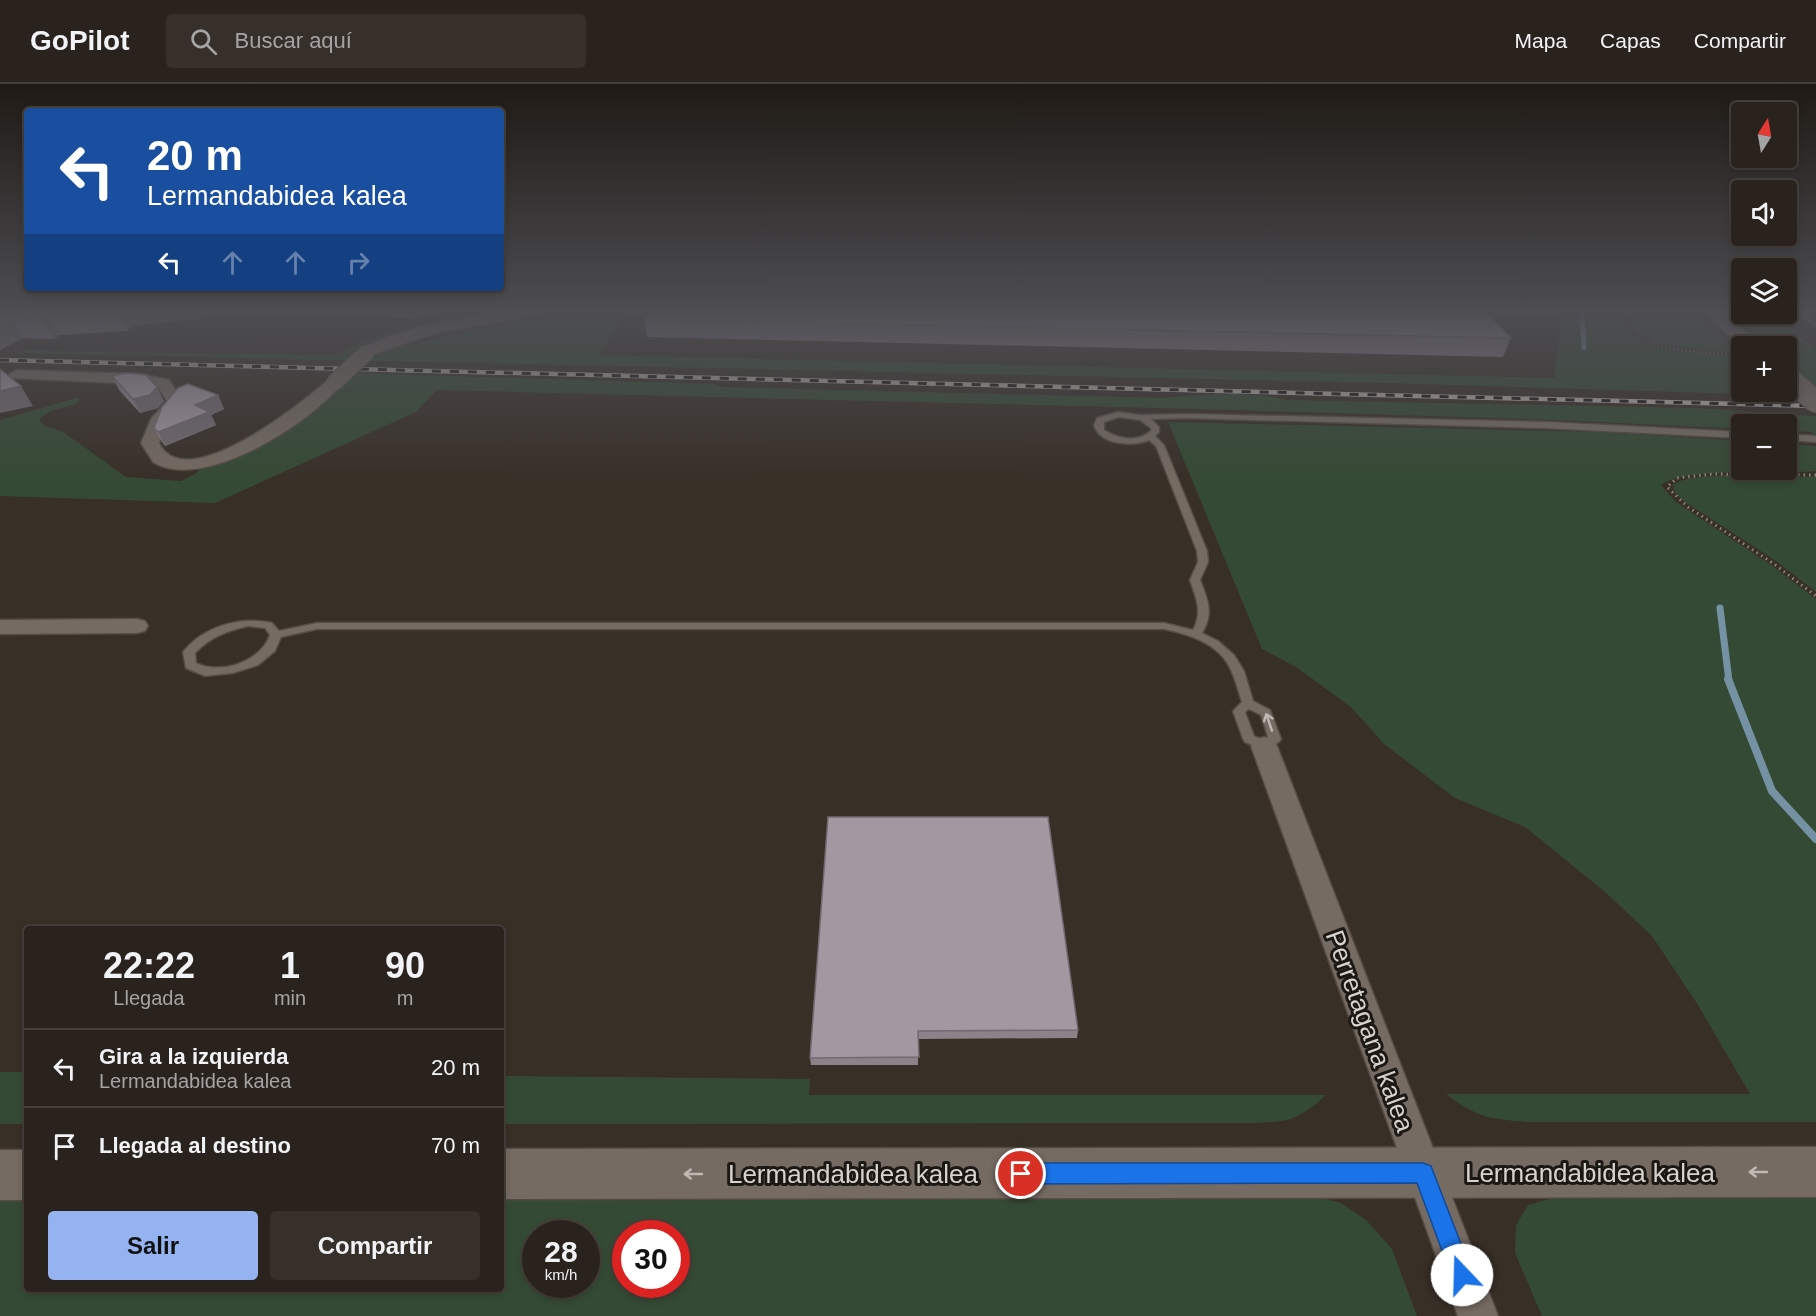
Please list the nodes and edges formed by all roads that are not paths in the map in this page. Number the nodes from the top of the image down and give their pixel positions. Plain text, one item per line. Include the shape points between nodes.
1 (351, 366) edge
2 (16, 375) dead end
3 (1797, 386) edge
4 (1816, 402) edge
5 (1141, 417) junction
6 (1731, 434) edge
7 (1150, 437) junction
8 (1797, 438) edge
9 (1816, 439) edge
10 (137, 626) dead end
11 (10, 627) edge
12 (1196, 634) junction
13 (276, 635) junction
14 (0, 645) edge
15 (1248, 703) junction
16 (1264, 746) junction
17 (1816, 1172) edge
18 (1423, 1173) junction
19 (504, 1174) edge
20 (0, 1175) edge
21 (24, 1175) edge
22 (1478, 1316) edge

1 - 2 street, bridge via 271,434 207,460 174,464 155,455 150,443 159,419 175,402 163,383
3 - 4 street, bridge
5 - 6 lane via 1546,425
5 - 7 lane via 1155,427
5 - 7 lane via 1107,416 1098,425 1100,431 1117,440
7 - 12 lane via 1160,445 1202,551 1203,562 1195,580 1206,611
8 - 9 lane
10 - 11 street
11 - 14 street
12 - 13 lane via 1164,626 317,626
12 - 15 lane via 1229,656
13 - 13 lane via 268,625 224,627 202,638 189,652 190,665 205,672 254,662 271,648
15 - 16 lane via 1239,711 1249,739
16 -> 15 lane via 1275,739 1266,713
16 - 18 street, Perretagana kalea
17 -> 18 street, Lermandabidea kalea
18 -> 19 street, Lermandabidea kalea
18 - 22 street, Perretagana kalea
20 - 21 street

